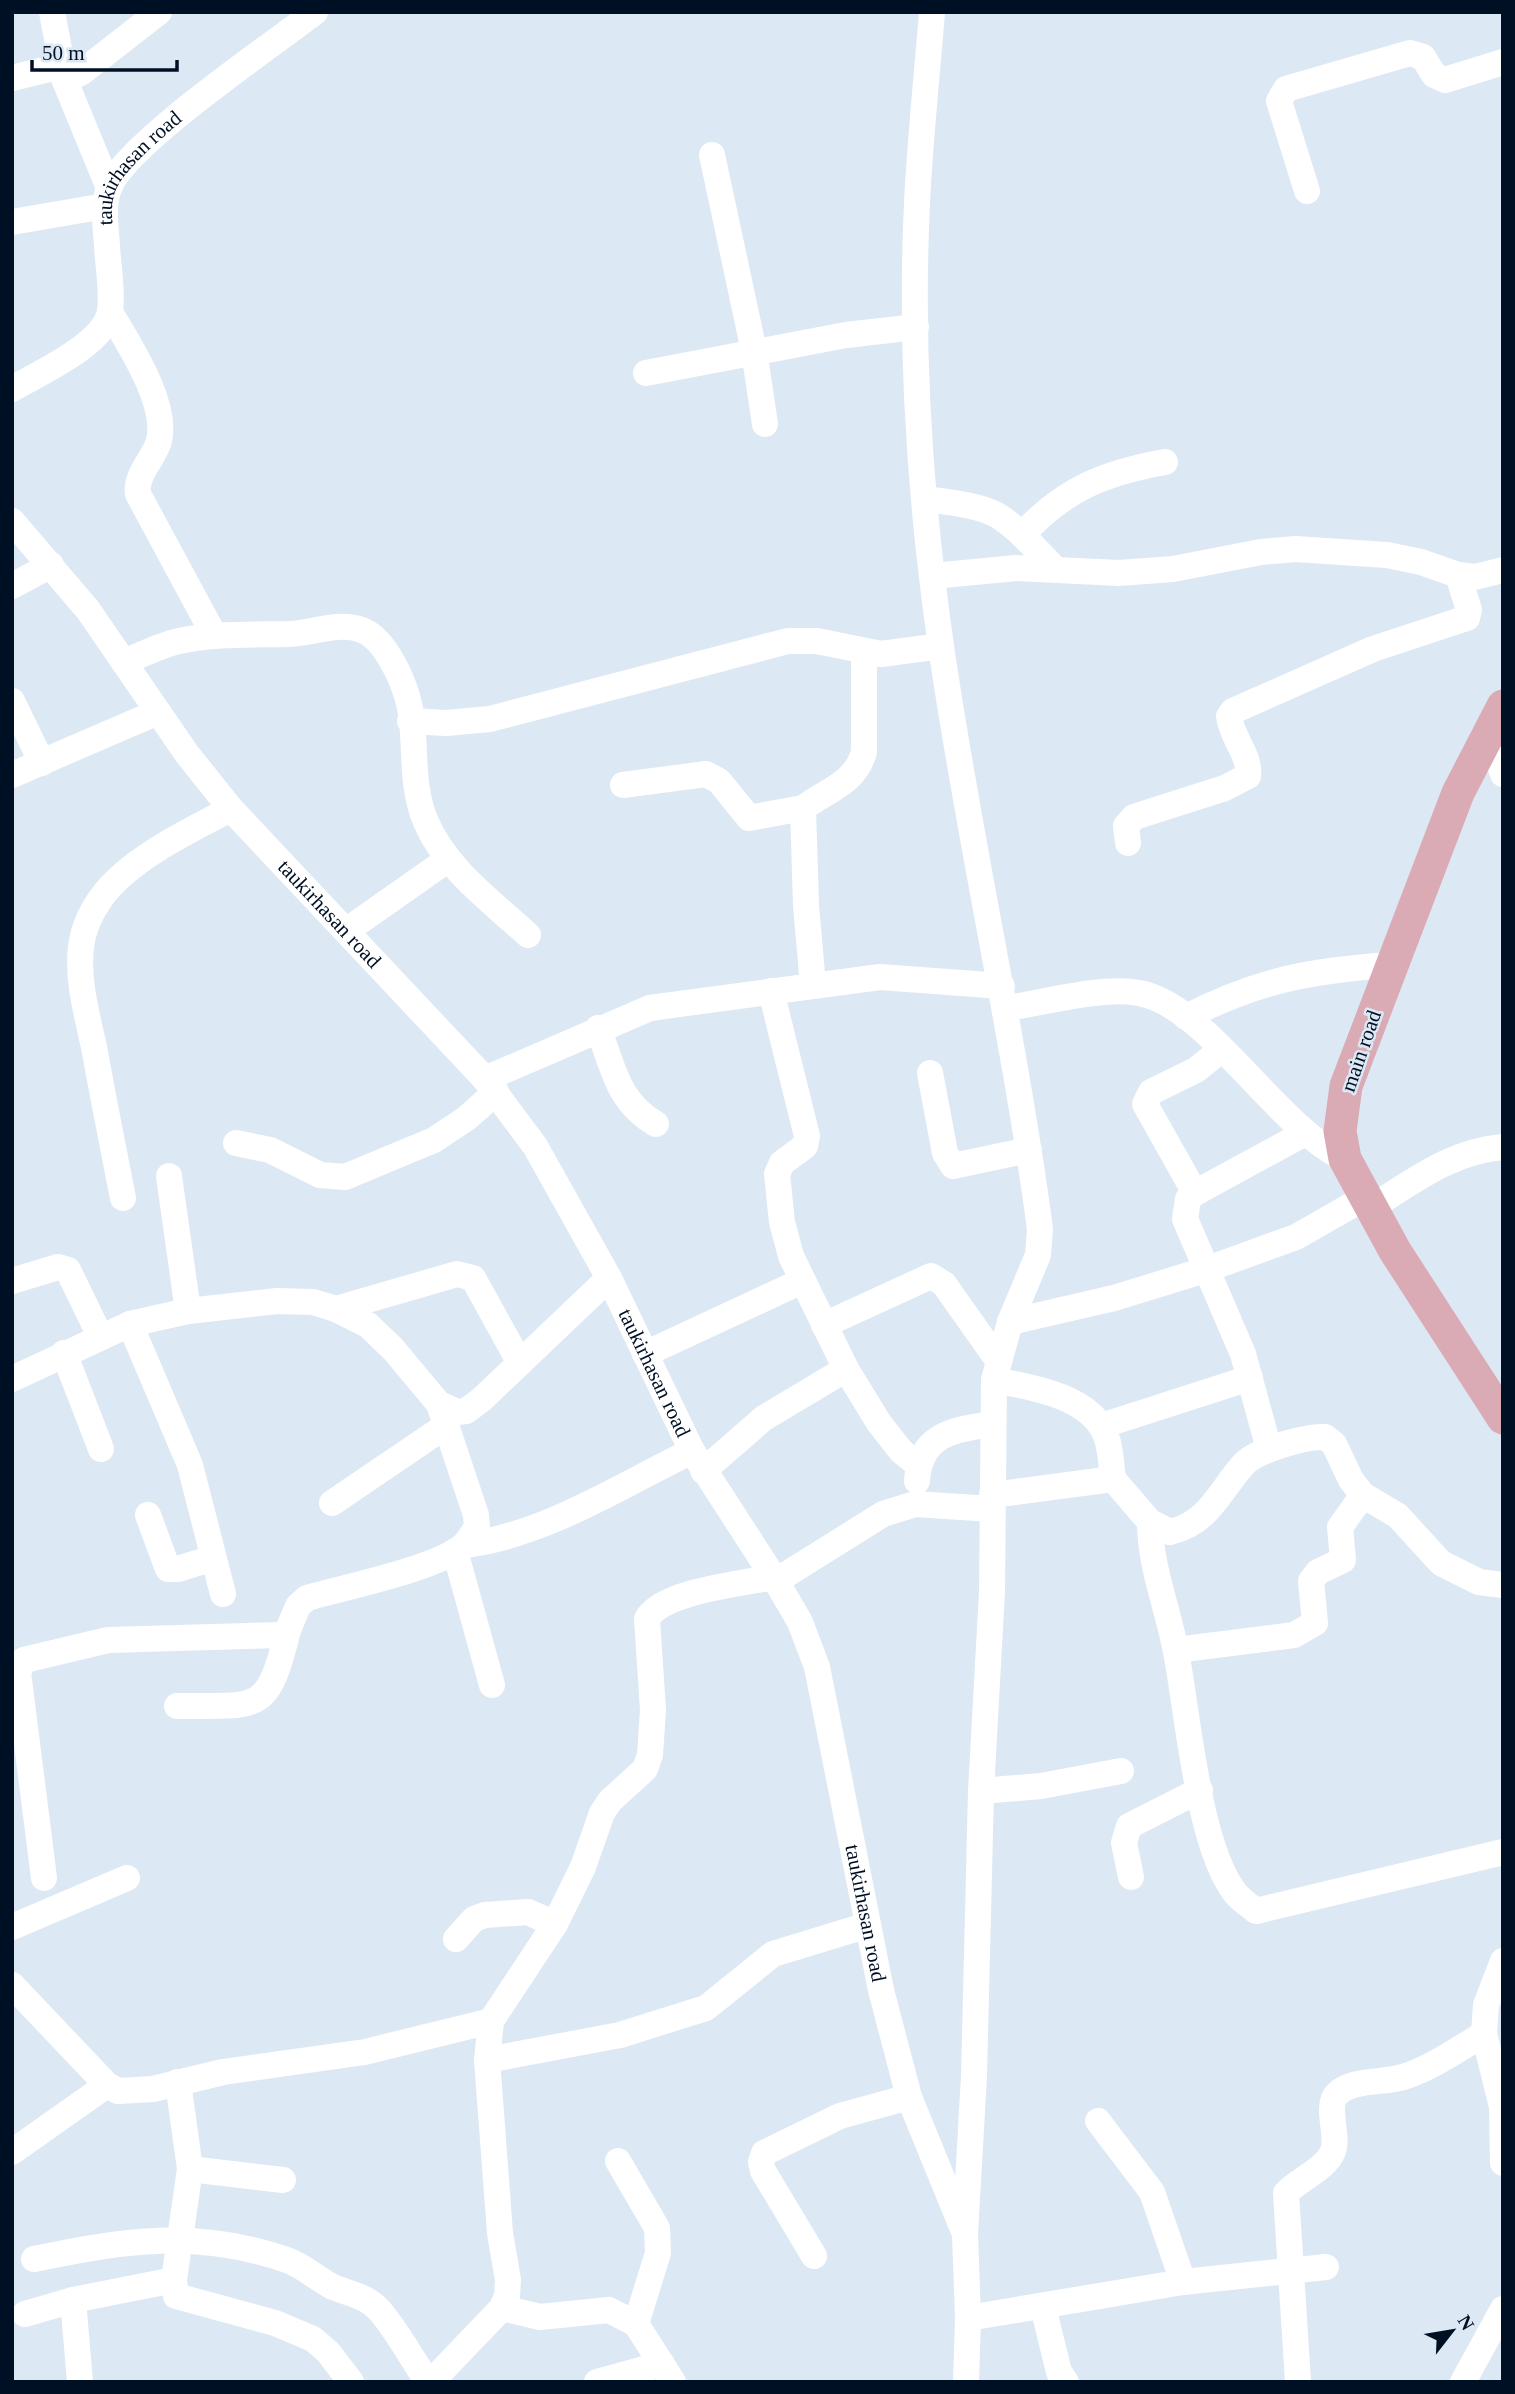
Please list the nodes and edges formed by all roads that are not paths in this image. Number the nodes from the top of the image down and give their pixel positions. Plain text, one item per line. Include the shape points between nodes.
1 (52, 12) edge
2 (159, 12) edge
3 (315, 12) edge
4 (932, 12) edge
5 (1503, 62) edge
6 (63, 74) junction
7 (12, 78) edge
8 (712, 155) dead end
9 (1307, 191) dead end
10 (107, 197) junction
11 (12, 222) edge
12 (110, 312) junction
13 (916, 327) junction
14 (754, 351) junction
15 (646, 373) dead end
16 (12, 389) edge
17 (765, 424) dead end
18 (1165, 463) dead end
19 (925, 499) junction
20 (12, 521) edge
21 (1022, 535) junction
22 (51, 565) junction
23 (1056, 570) junction
24 (1503, 570) edge
25 (1458, 575) junction
26 (933, 576) junction
27 (12, 586) edge
28 (214, 635) junction
29 (941, 646) junction
30 (864, 653) junction
31 (124, 662) junction
32 (12, 701) edge
33 (1503, 705) edge
34 (158, 712) junction
35 (410, 721) junction
36 (1481, 748) junction
37 (42, 762) junction
38 (1503, 774) edge
39 (12, 775) edge
40 (623, 785) dead end
41 (803, 808) junction
42 (231, 809) junction
43 (1128, 843) dead end
44 (447, 860) junction
45 (346, 931) junction
46 (528, 935) dead end
47 (1392, 965) junction
48 (813, 985) junction
49 (771, 991) junction
50 (1004, 997) junction
51 (1186, 1017) junction
52 (598, 1028) junction
53 (1221, 1050) junction
54 (930, 1073) dead end
55 (491, 1085) junction
56 (656, 1124) dead end
57 (1305, 1133) junction
58 (236, 1143) dead end
59 (1503, 1147) edge
60 (1029, 1150) junction
61 (1345, 1159) junction
62 (169, 1175) dead end
63 (1195, 1193) junction
64 (123, 1198) dead end
65 (1369, 1202) junction
66 (1205, 1270) junction
67 (609, 1278) junction
68 (12, 1281) edge
69 (802, 1281) junction
70 (336, 1308) junction
71 (188, 1311) junction
72 (1010, 1322) junction
73 (131, 1324) junction
74 (824, 1325) junction
75 (100, 1336) junction
76 (64, 1353) junction
77 (645, 1354) junction
78 (520, 1363) junction
79 (846, 1369) junction
80 (996, 1369) junction
81 (1250, 1378) junction
82 (12, 1379) edge
83 (1499, 1401) edge
84 (443, 1414) junction
85 (992, 1424) junction
86 (1101, 1426) junction
87 (101, 1449) dead end
88 (1269, 1449) junction
89 (698, 1461) junction
90 (918, 1465) junction
91 (1113, 1479) junction
92 (1363, 1495) junction
93 (992, 1502) junction
94 (332, 1503) dead end
95 (915, 1504) junction
96 (148, 1515) dead end
97 (1150, 1522) junction
98 (460, 1548) junction
99 (213, 1558) junction
100 (775, 1579) junction
101 (1503, 1585) edge
102 (223, 1594) dead end
103 (288, 1630) junction
104 (1176, 1650) junction
105 (492, 1685) dead end
106 (177, 1706) dead end
107 (1121, 1771) dead end
108 (1200, 1790) junction
109 (981, 1791) junction
110 (1503, 1852) edge
111 (1131, 1877) dead end
112 (44, 1878) dead end
113 (127, 1878) dead end
114 (555, 1924) junction
115 (868, 1925) junction
116 (12, 1927) edge
117 (456, 1939) dead end
118 (1503, 1961) edge
119 (12, 1985) edge
120 (491, 2021) junction
121 (1484, 2034) junction
122 (487, 2060) junction
123 (178, 2082) junction
124 (107, 2085) junction
125 (909, 2097) junction
126 (1098, 2120) dead end
127 (12, 2152) edge
128 (618, 2161) dead end
129 (1503, 2163) edge
130 (190, 2169) junction
131 (284, 2179) dead end
132 (965, 2234) junction
133 (180, 2238) junction
134 (814, 2256) dead end
135 (34, 2259) dead end
136 (1326, 2267) dead end
137 (1289, 2269) junction
138 (174, 2280) junction
139 (1184, 2282) junction
140 (73, 2300) junction
141 (1043, 2307) junction
142 (502, 2308) junction
143 (1503, 2309) edge
144 (24, 2314) dead end
145 (968, 2318) junction
146 (636, 2323) junction
147 (668, 2373) edge
148 (80, 2382) edge
149 (351, 2382) edge
150 (429, 2382) edge
151 (597, 2382) edge
152 (965, 2382) edge
153 (1066, 2382) edge
154 (1298, 2382) edge
155 (1463, 2382) edge

1 - 6 street
2 - 6 street via 82,72
3 - 10 street, taukirhasan road via 151,138 123,165
4 - 13 street via 917,203
5 - 9 street via 1445,80 1434,75 1423,57 1410,52 1286,89 1279,102
6 - 7 street
6 - 10 street
8 - 14 street
10 - 11 street
10 - 12 street, taukirhasan road
12 - 16 street via 89,342
12 - 28 street via 158,408 159,442 136,485 138,494
13 - 14 street
13 - 19 street
14 - 15 street
14 - 17 street
18 - 21 street via 1108,474 1085,485 1041,514
19 - 21 street via 995,514
19 - 26 street
20 - 22 street, taukirhasan road
21 - 23 street
22 - 27 street
22 - 31 street, taukirhasan road
23 - 25 street via 1119,573 1173,569 1295,549 1387,555
23 - 26 street via 1016,568
24 - 25 street via 1475,577
25 - 43 street via 1469,610 1467,618 1373,649 1233,711 1230,726 1249,767 1248,776 1226,788 1134,817 1126,826
26 - 29 street
28 - 31 street via 175,642
28 - 35 street via 355,628 380,643 403,685
29 - 30 street
29 - 50 street
30 - 35 street via 817,641 788,641 490,719
30 - 41 street via 860,768
31 - 34 street, taukirhasan road
32 - 37 street
33 - 36 main road, main road
34 - 37 street
34 - 42 street, taukirhasan road
35 - 44 street via 414,773 425,820
36 - 38 street via 1499,763
36 - 47 main road, main road via 1458,793
37 - 39 street
40 - 41 street via 706,774 719,781 749,818
41 - 48 street
42 - 45 street, taukirhasan road
42 - 64 street via 177,837 125,874 102,896 81,946 80,973
44 - 45 street
44 - 46 street
45 - 55 street, taukirhasan road
47 - 51 street via 1261,984
47 - 61 main road, main road via 1346,1086 1340,1131
48 - 49 street
48 - 50 street via 880,977
49 - 52 street via 650,1008
49 - 69 street via 807,1136 805,1146 782,1163 777,1174 782,1222
50 - 51 street via 1136,992 1154,996
50 - 60 street
51 - 53 street
52 - 55 street
52 - 56 street via 625,1098 636,1112
53 - 57 street
53 - 63 street via 1196,1070 1151,1092 1145,1104
54 - 60 street via 945,1153 953,1166
55 - 58 street via 467,1118 434,1140 345,1177 320,1175 270,1150
55 - 67 street, taukirhasan road via 535,1146
57 - 61 street
57 - 63 street
59 - 65 street via 1463,1154
60 - 72 street via 1040,1229 1038,1255
61 - 65 main road, main road
62 - 71 street
63 - 66 street via 1184,1208 1185,1219
65 - 66 street via 1296,1237
65 - 83 main road, main road via 1395,1251
66 - 72 street via 1114,1298
66 - 81 street
67 - 77 street, taukirhasan road
67 - 78 street
68 - 75 street via 58,1267 68,1270
69 - 74 street
69 - 77 street
70 - 71 street via 277,1301
70 - 78 street via 457,1274 472,1278
70 - 84 street via 368,1325 393,1349
71 - 73 street
72 - 80 street
73 - 75 street
73 - 99 street via 190,1465
74 - 79 street
74 - 80 street via 931,1276 944,1284
75 - 76 street
76 - 82 street
76 - 87 street
77 - 89 street, taukirhasan road
78 - 84 street via 466,1411
79 - 89 street
79 - 90 street via 879,1423
80 - 85 street
80 - 86 street via 1085,1409
81 - 86 street
81 - 88 street
84 - 94 street
84 - 98 street via 476,1515 477,1527
85 - 90 street via 956,1429 938,1437
85 - 93 street
86 - 91 street
88 - 92 street via 1325,1437 1334,1444
88 - 97 street via 1245,1463 1222,1498 1184,1529 1170,1532
89 - 98 street via 528,1531
89 - 100 street, taukirhasan road
90 - 95 street
91 - 93 street
91 - 97 street
92 - 101 street via 1398,1516 1441,1563 1479,1582
92 - 104 street via 1340,1527 1343,1560 1318,1572 1311,1581 1315,1623 1294,1635
93 - 95 street
93 - 109 street
95 - 100 street via 883,1514
96 - 99 street via 168,1569
97 - 104 street via 1150,1548
98 - 103 street via 409,1570 307,1598 298,1606
98 - 105 street
99 - 102 street
100 - 114 street via 676,1598 653,1608 648,1619 653,1710 650,1755 645,1769 602,1813 583,1867
100 - 115 street, taukirhasan road via 800,1622 817,1667
103 - 106 street via 275,1679 263,1696 239,1705
103 - 112 street via 280,1635 108,1640 24,1660 18,1672
104 - 108 street
107 - 109 street via 1041,1786
108 - 110 street via 1206,1825 1228,1882 1256,1911
108 - 111 street via 1129,1826 1124,1843
109 - 132 street
113 - 116 street
114 - 117 street via 528,1912 485,1915 474,1919
114 - 120 street
115 - 122 street via 773,1954 706,2008 620,2035
115 - 125 street, taukirhasan road
118 - 121 street via 1486,2005
119 - 124 street
120 - 122 street
120 - 123 street via 365,2052
121 - 129 street via 1502,2108
121 - 137 street via 1403,2077 1351,2086 1338,2093 1333,2100 1332,2155 1286,2193
122 - 142 street via 508,2280
123 - 124 street via 131,2091
123 - 130 street
124 - 127 street
125 - 132 street, taukirhasan road
125 - 134 street via 840,2116 765,2153 763,2171
126 - 139 street via 1152,2192
128 - 146 street via 657,2228 658,2253
130 - 131 street
130 - 133 street
132 - 145 street, taukirhasan road
133 - 135 street via 109,2244
133 - 138 street
133 - 150 street via 285,2260 361,2296 379,2310
136 - 137 street
137 - 139 street
137 - 154 street
138 - 140 street
138 - 149 street via 180,2300 275,2323 313,2339
139 - 141 street
140 - 144 street
140 - 148 street
141 - 145 street
141 - 153 street via 1059,2372
142 - 146 street via 540,2317 609,2310
142 - 150 street
143 - 155 street
145 - 152 street, taukirhasan road
146 - 147 street
147 - 151 street

